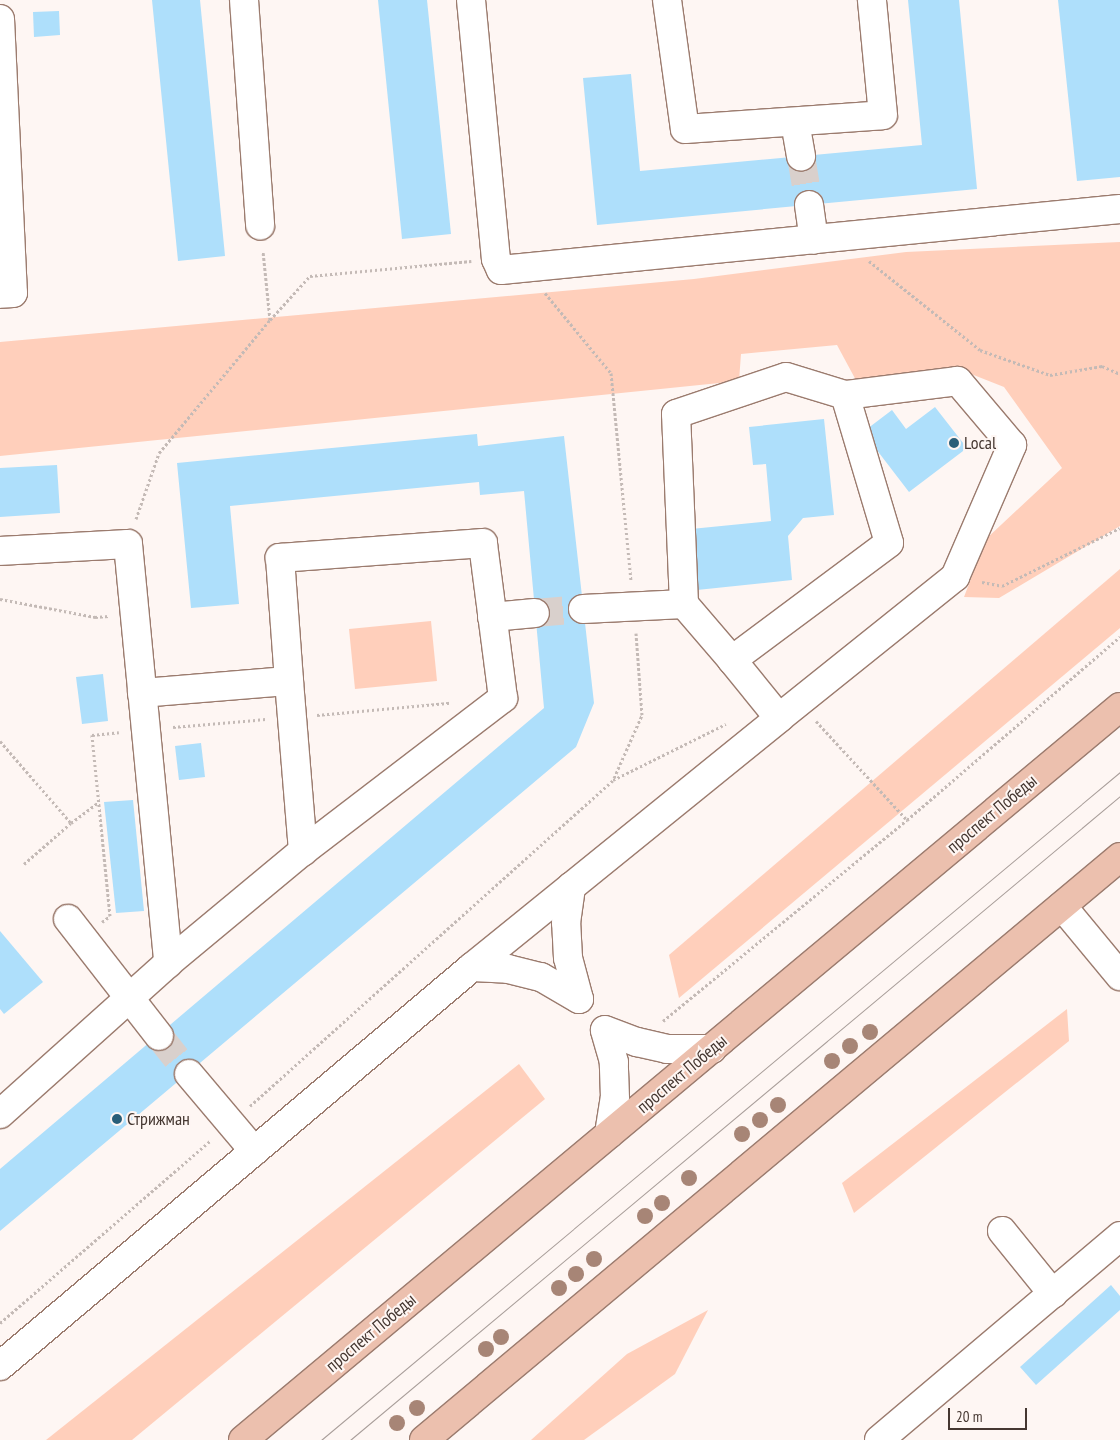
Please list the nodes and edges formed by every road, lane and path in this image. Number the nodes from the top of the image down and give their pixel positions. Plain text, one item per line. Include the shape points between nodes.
1 (15, 0) edge
2 (244, 0) edge
3 (471, 0) edge
4 (667, 0) edge
5 (872, 0) edge
6 (0, 18) edge
7 (795, 122) junction
8 (3, 136) edge
9 (801, 156) tunnel mouth
10 (809, 205) tunnel mouth
11 (1120, 209) edge
12 (260, 225) joint
13 (827, 238) junction
14 (496, 259) junction
15 (525, 270) junction
16 (0, 294) edge
17 (270, 320) junction
18 (1120, 374) edge
19 (846, 395) junction
20 (1120, 528) edge
21 (128, 544) junction
22 (0, 551) edge
23 (955, 578) junction
24 (0, 599) edge
25 (684, 604) junction
26 (634, 607) junction
27 (583, 609) tunnel mouth
28 (535, 613) tunnel mouth
29 (134, 614) junction
30 (492, 618) junction
31 (1120, 637) edge
32 (732, 660) junction
33 (289, 682) junction
34 (142, 693) junction
35 (455, 702) dead end
36 (1120, 708) edge
37 (789, 711) junction
38 (292, 717) junction
39 (728, 723) dead end
40 (145, 730) junction
41 (0, 742) edge
42 (613, 780) junction
43 (98, 803) junction
44 (907, 820) junction
45 (71, 823) junction
46 (303, 851) junction
47 (1120, 858) edge
48 (24, 864) dead end
49 (571, 886) junction
50 (1062, 906) junction
51 (75, 929) joint
52 (168, 963) junction
53 (472, 967) junction
54 (1120, 976) edge
55 (129, 998) junction
56 (579, 999) junction
57 (658, 1025) dead end
58 (605, 1030) junction
59 (159, 1036) tunnel mouth
60 (712, 1049) junction
61 (189, 1074) tunnel mouth
62 (4, 1103) edge
63 (231, 1123) junction
64 (609, 1134) junction
65 (254, 1150) junction
66 (1002, 1231) dead end
67 (1120, 1236) edge
68 (1053, 1294) junction
69 (0, 1323) edge
70 (0, 1366) edge
71 (432, 1438) edge
72 (243, 1440) edge
73 (879, 1440) edge

1 - 6 lane
2 - 12 lane
3 - 14 lane
4 - 7 lane via 686,129
5 - 7 lane via 883,115
6 - 8 lane
7 - 9 lane
8 - 16 lane via 13,293
10 - 13 lane
11 - 13 lane
12 - 17 path
13 - 15 lane
13 - 18 path via 980,350 1050,375 1102,366
14 - 15 lane via 500,270
14 - 17 path via 310,276
15 - 26 path via 611,373
17 - 21 path via 159,453
19 - 23 lane via 958,380 1012,445
19 - 25 lane via 786,377 676,414
19 - 32 lane via 889,542
20 - 23 path via 1002,586
21 - 22 lane
21 - 29 lane
23 - 37 lane
24 - 29 path via 95,617
25 - 26 lane
25 - 32 lane
26 - 27 lane
26 - 42 path via 642,715
28 - 30 lane
29 - 34 lane
30 - 33 lane via 483,543 280,558
30 - 46 lane via 503,698
31 - 44 path
32 - 37 lane
33 - 34 lane
33 - 38 lane
34 - 40 lane
35 - 38 path
36 - 60 main road, проспект Победы
37 - 44 path
37 - 49 lane
38 - 40 path
38 - 46 lane
39 - 42 path
40 - 43 path via 92,735
40 - 52 lane
41 - 45 path
42 - 63 path
43 - 45 path
43 - 51 path via 110,916
44 - 57 path
45 - 48 path
46 - 52 lane
47 - 50 main road
49 - 53 lane
49 - 56 lane via 566,923 568,958
50 - 54 lane
50 - 71 main road
51 - 55 lane
52 - 55 lane
53 - 56 lane via 508,968 541,977
53 - 65 lane
55 - 59 lane
55 - 62 lane
56 - 58 lane
58 - 60 lane via 637,1042 667,1048
58 - 64 lane via 614,1062 615,1098
60 - 64 main road, проспект Победы
61 - 63 lane
63 - 65 lane
63 - 69 path
64 - 72 main road, проспект Победы
65 - 70 lane
66 - 68 lane
67 - 68 lane
68 - 73 lane

